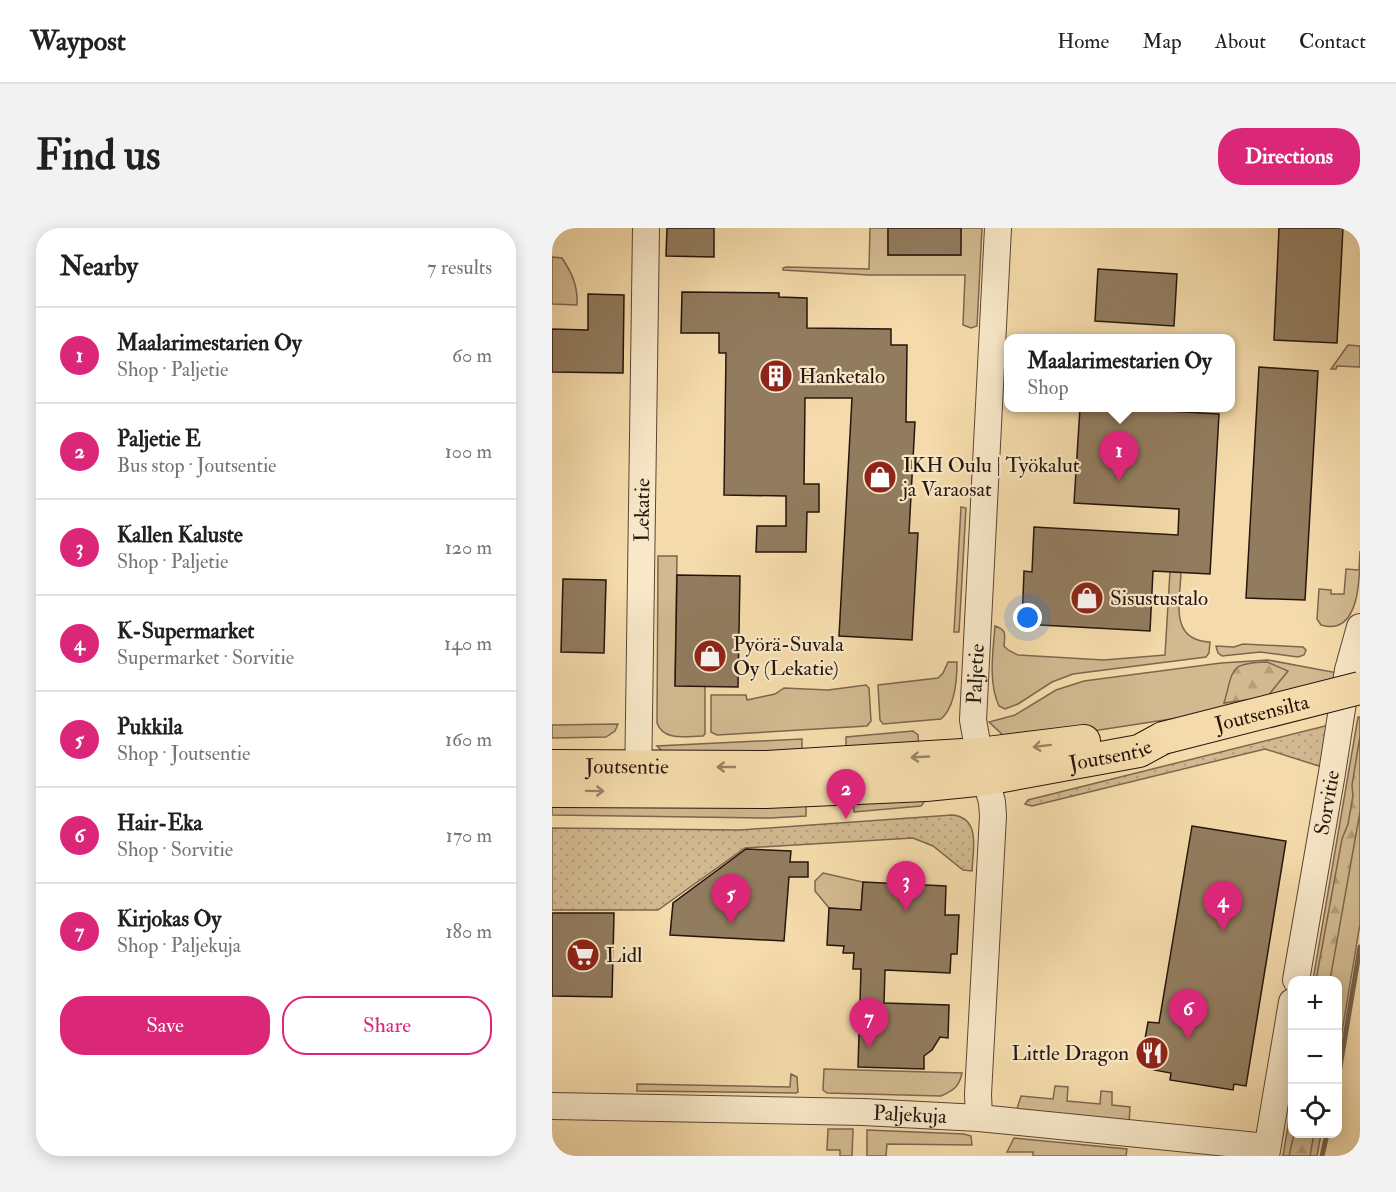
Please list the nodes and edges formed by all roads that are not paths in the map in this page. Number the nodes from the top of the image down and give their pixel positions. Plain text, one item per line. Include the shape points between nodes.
1 (646, 228) edge
2 (998, 228) edge
3 (1360, 627) edge
4 (1360, 688) edge
5 (1163, 738) joint
6 (552, 766) edge
7 (982, 767) junction
8 (638, 780) junction
9 (552, 791) edge
10 (1297, 976) edge
11 (1288, 1030) edge
12 (552, 1106) edge
13 (979, 1118) junction
14 (1266, 1152) edge

1 - 8 street, Lekatie
2 - 7 street, Paljetie via 974,711
3 - 10 street, Sorvitie via 1348,670
4 - 5 main road, Joutsensilta, bridge
5 - 7 main road, Joutsentie via 1133,736
6 - 8 main road, Joutsentie
7 - 8 main road, Joutsentie via 767,767
7 - 13 street, Paljetie via 993,816
9 -> 8 main road, Joutsentie
11 - 14 street
12 - 13 street, Paljekuja
13 - 14 street, Paljekuja

